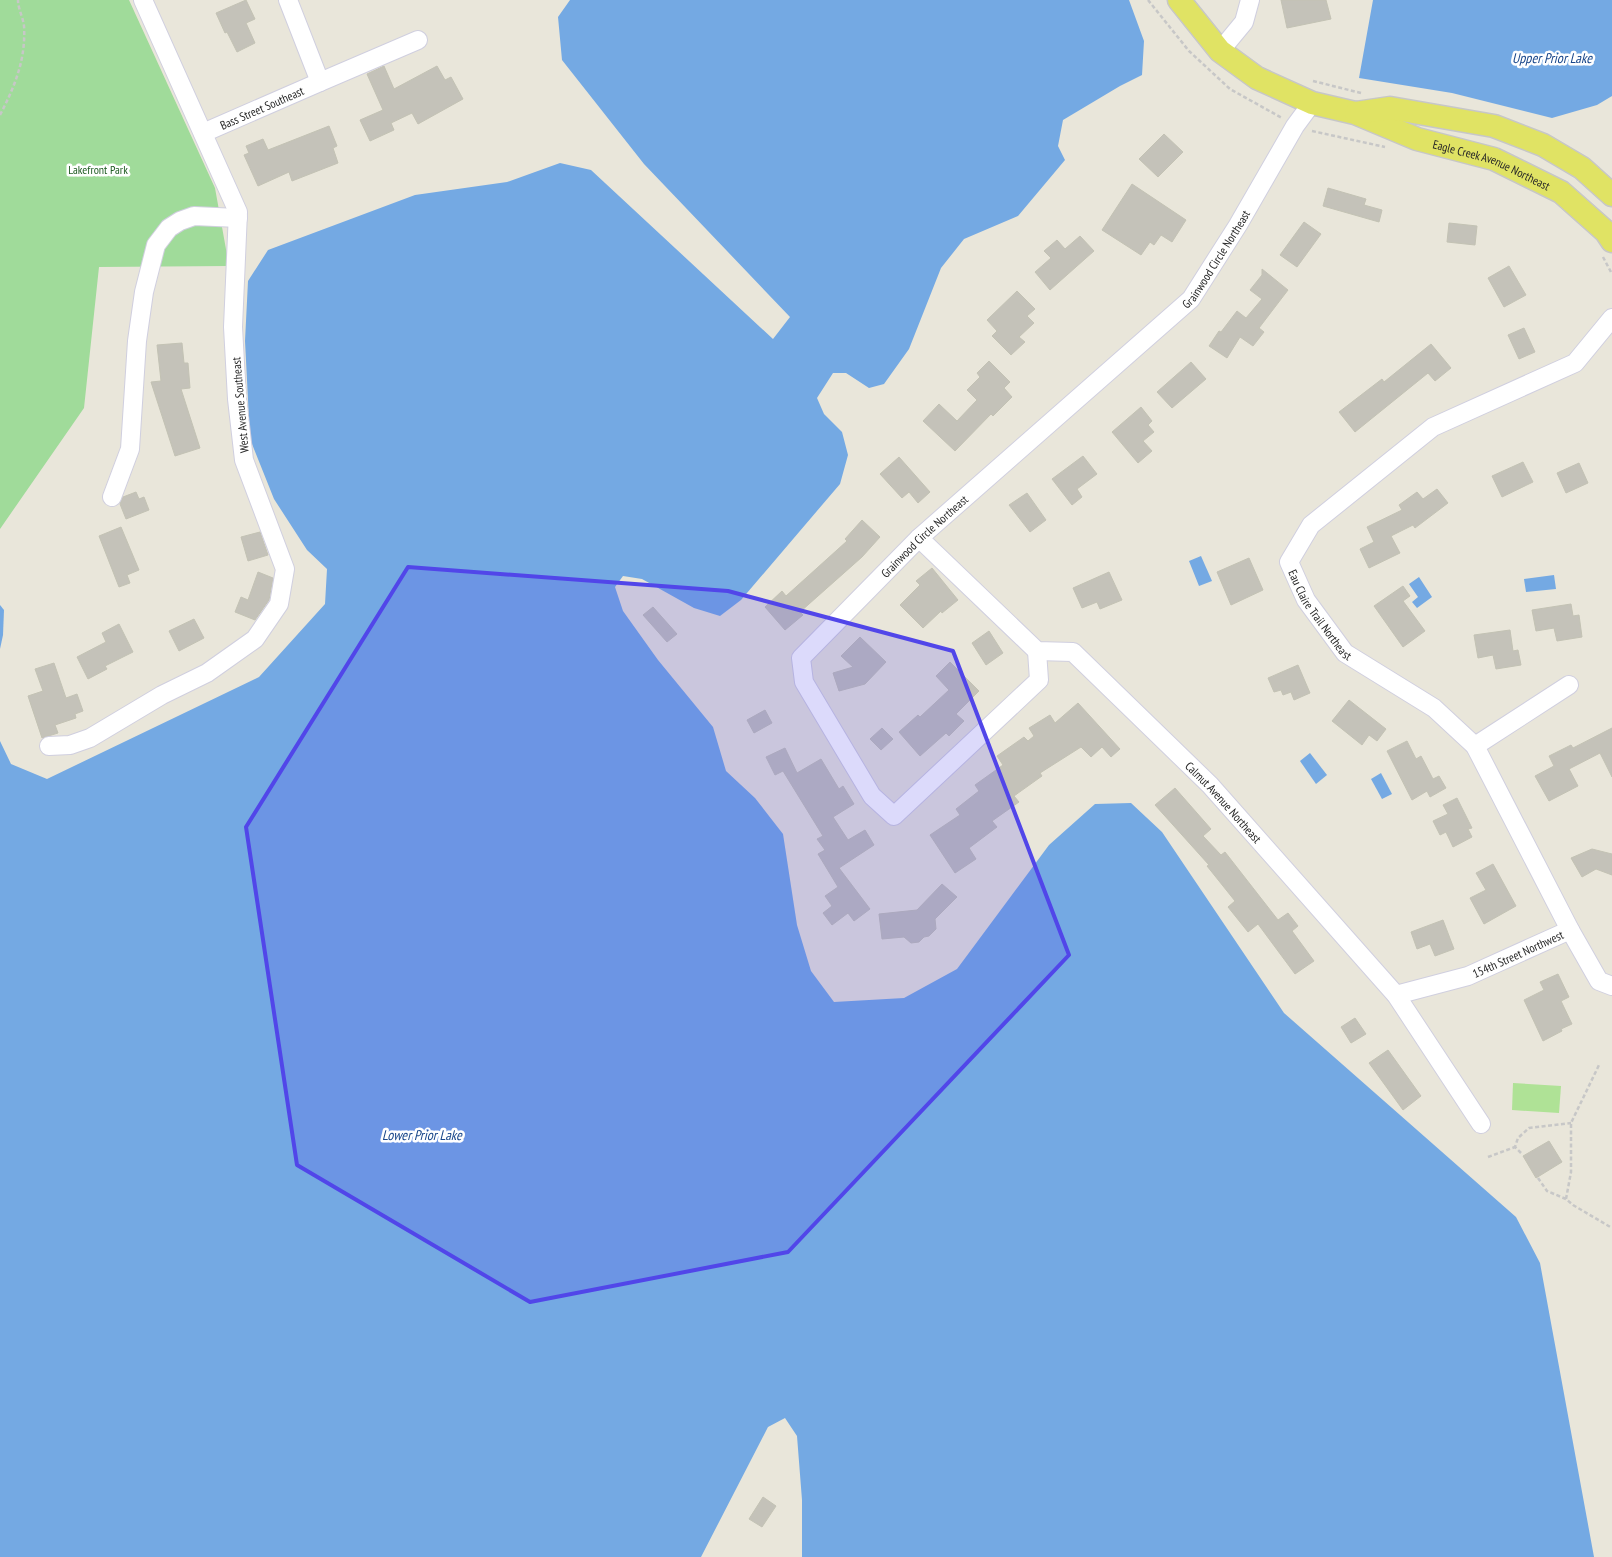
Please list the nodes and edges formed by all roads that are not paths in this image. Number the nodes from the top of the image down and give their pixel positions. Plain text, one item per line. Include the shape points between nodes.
1 (142, 0) edge
2 (288, 0) edge
3 (1179, 0) edge
4 (1250, 0) edge
5 (418, 40) dead end
6 (1220, 51) junction
7 (320, 82) junction
8 (1312, 102) junction
9 (1355, 113) junction
10 (203, 133) junction
11 (1612, 195) edge
12 (238, 218) junction
13 (1612, 242) edge
14 (1612, 318) edge
15 (112, 497) dead end
16 (919, 538) junction
17 (1037, 651) junction
18 (1569, 685) dead end
19 (49, 746) dead end
20 (1475, 746) junction
21 (1570, 930) junction
22 (1612, 986) edge
23 (1396, 995) junction
24 (1481, 1124) dead end

1 - 10 street, West Avenue Southeast
2 - 7 street, Bass Street Southeast
3 - 6 main road, Eagle Creek Avenue Northeast
4 - 6 street via 1244,22
5 - 7 street, Bass Street Southeast
6 - 8 main road, Eagle Creek Avenue Northeast via 1257,78
7 - 10 street, Bass Street Southeast
8 - 9 main road, Eagle Creek Avenue Northeast
8 - 16 street, Grainwood Circle Northeast via 1191,299
9 - 11 main road, Eagle Creek Avenue Northeast via 1390,108 1494,126 1551,149 1582,168
9 - 13 main road, Eagle Creek Avenue Northeast via 1417,139 1494,159 1561,192 1606,232
10 - 12 street, West Avenue Southeast
12 - 15 street via 194,216 169,228 156,245 144,292 137,341 130,449
12 - 19 street, West Avenue Southeast via 233,327 237,399 244,460 285,570 279,604 255,639 207,673 162,695 90,738 70,745
14 - 20 street, Eau Claire Trail Northeast via 1575,363 1433,427 1311,525 1290,562 1306,600 1345,653 1434,708
16 - 17 street
16 - 17 street, Grainwood Circle Northeast via 801,658 804,682 872,796 894,816 1039,680
17 - 23 street, Calmut Avenue Northeast via 1073,652 1210,785
18 - 20 street
20 - 21 street, Eau Claire Trail Northeast
21 - 22 street, 154th Street Northwest via 1599,981
21 - 23 street, 154th Street Northwest via 1468,976
23 - 24 street, Calmut Avenue Northeast

